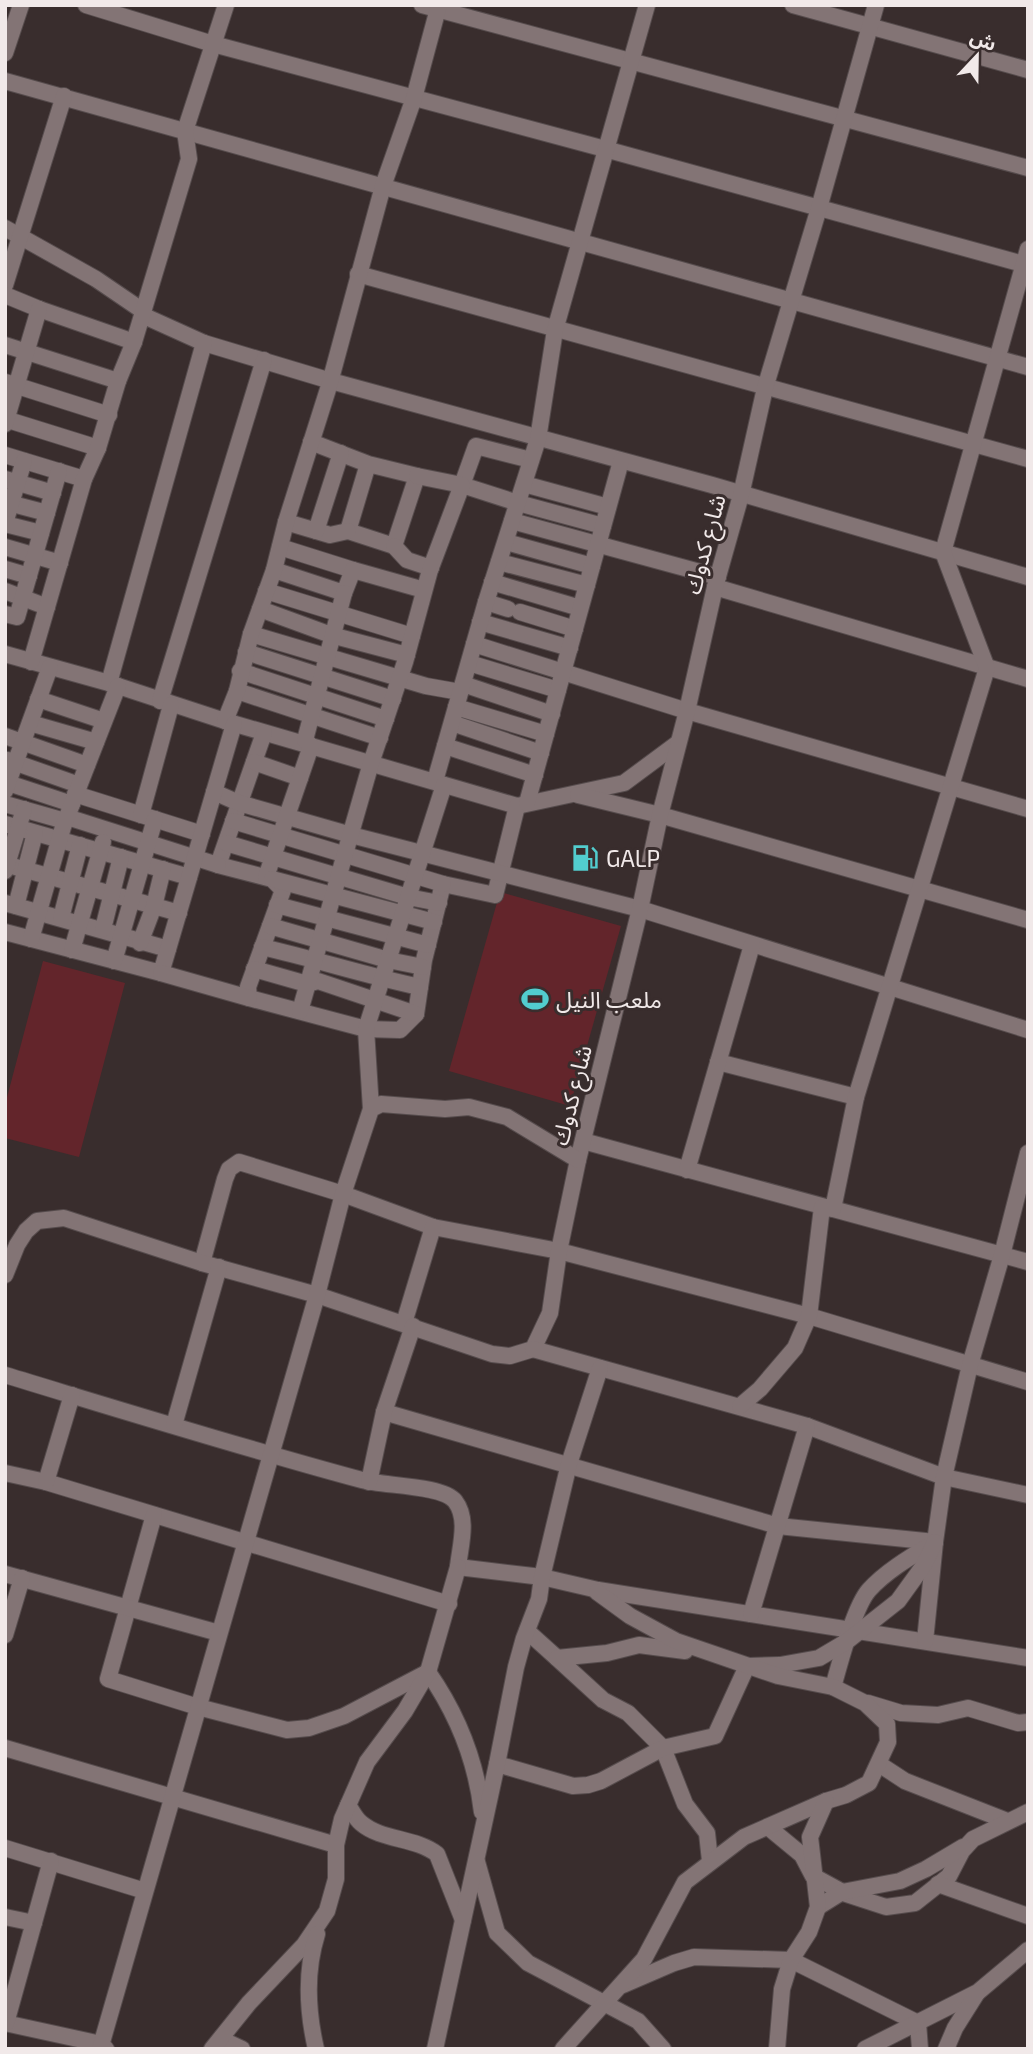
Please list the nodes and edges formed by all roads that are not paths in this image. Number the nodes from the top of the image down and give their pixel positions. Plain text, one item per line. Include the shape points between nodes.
1 (20, 5) edge
2 (86, 5) edge
3 (226, 5) edge
4 (647, 5) edge
5 (793, 5) edge
6 (876, 5) edge
7 (433, 7) edge
8 (870, 26) junction
9 (213, 44) junction
10 (5, 52) edge
11 (631, 61) junction
12 (1028, 70) edge
13 (5, 81) edge
14 (64, 96) junction
15 (414, 98) junction
16 (844, 118) junction
17 (186, 131) junction
18 (605, 149) junction
19 (1028, 168) edge
20 (383, 186) junction
21 (819, 208) junction
22 (5, 228) edge
23 (21, 237) junction
24 (579, 241) junction
25 (1026, 256) edge
26 (358, 274) junction
27 (5, 285) edge
28 (5, 295) edge
29 (792, 302) junction
30 (39, 309) junction
31 (143, 313) junction
32 (555, 330) junction
33 (134, 342) junction
34 (204, 343) junction
35 (5, 345) edge
36 (27, 350) junction
37 (996, 358) junction
38 (264, 360) junction
39 (1028, 367) edge
40 (118, 381) junction
41 (331, 381) junction
42 (11, 384) edge
43 (765, 388) junction
44 (109, 415) junction
45 (6, 421) edge
46 (538, 439) junction
47 (311, 442) junction
48 (974, 445) junction
49 (98, 448) junction
50 (341, 453) junction
51 (5, 455) edge
52 (531, 460) junction
53 (1028, 460) edge
54 (24, 461) junction
55 (621, 461) junction
56 (369, 464) junction
57 (59, 471) junction
58 (417, 476) junction
59 (84, 479) junction
60 (11, 481) edge
61 (524, 484) junction
62 (463, 485) junction
63 (53, 493) junction
64 (741, 495) junction
65 (8, 503) edge
66 (518, 503) junction
67 (608, 507) junction
68 (47, 513) junction
69 (512, 522) junction
70 (286, 523) junction
71 (5, 524) edge
72 (603, 526) junction
73 (316, 531) junction
74 (348, 531) junction
75 (41, 533) junction
76 (506, 541) junction
77 (394, 546) junction
78 (597, 546) junction
79 (5, 547) edge
80 (280, 547) junction
81 (943, 552) junction
82 (35, 556) junction
83 (499, 562) junction
84 (60, 563) junction
85 (592, 566) junction
86 (431, 568) junction
87 (5, 569) edge
88 (274, 570) junction
89 (352, 570) junction
90 (29, 576) junction
91 (1028, 577) edge
92 (492, 582) junction
93 (716, 582) junction
94 (587, 585) junction
95 (424, 590) junction
96 (5, 591) edge
97 (266, 591) junction
98 (344, 593) junction
99 (23, 597) junction
100 (486, 602) junction
101 (47, 607) junction
102 (580, 608) junction
103 (260, 609) junction
104 (5, 614) edge
105 (339, 614) junction
106 (481, 622) junction
107 (575, 629) junction
108 (251, 634) junction
109 (333, 636) junction
110 (412, 636) junction
111 (474, 644) junction
112 (570, 648) junction
113 (246, 652) junction
114 (407, 655) junction
115 (327, 657) junction
116 (7, 659) edge
117 (31, 662) junction
118 (469, 663) junction
119 (50, 667) junction
120 (987, 668) junction
121 (240, 671) junction
122 (563, 673) junction
123 (322, 676) junction
124 (400, 678) junction
125 (1028, 679) edge
126 (113, 684) junction
127 (558, 690) junction
128 (237, 691) junction
129 (460, 694) junction
130 (317, 696) junction
131 (38, 699) junction
132 (393, 699) junction
133 (165, 703) junction
134 (687, 711) junction
135 (552, 714) junction
136 (312, 715) junction
137 (386, 719) junction
138 (104, 721) junction
139 (30, 723) junction
140 (230, 723) junction
141 (452, 723) junction
142 (264, 733) junction
143 (546, 734) junction
144 (5, 736) edge
145 (380, 738) junction
146 (96, 742) junction
147 (23, 743) junction
148 (678, 743) junction
149 (311, 746) junction
150 (445, 746) junction
151 (541, 753) junction
152 (10, 761) edge
153 (254, 762) junction
154 (371, 763) junction
155 (87, 765) junction
156 (535, 775) junction
157 (300, 778) junction
158 (440, 783) junction
159 (6, 785) edge
160 (951, 788) junction
161 (214, 792) junction
162 (572, 794) junction
163 (239, 803) junction
164 (5, 804) edge
165 (72, 804) junction
166 (522, 804) junction
167 (23, 809) junction
168 (1028, 809) edge
169 (660, 815) junction
170 (148, 817) junction
171 (286, 817) junction
172 (233, 821) junction
173 (12, 826) edge
174 (108, 830) junction
175 (35, 833) junction
176 (202, 834) junction
177 (351, 835) junction
178 (280, 836) junction
179 (59, 839) junction
180 (148, 842) junction
181 (226, 843) junction
182 (80, 845) junction
183 (100, 851) junction
184 (422, 854) junction
185 (345, 855) junction
186 (195, 856) junction
187 (121, 857) junction
188 (272, 858) junction
189 (142, 863) junction
190 (218, 865) junction
191 (6, 866) edge
192 (163, 869) junction
193 (26, 870) junction
194 (500, 874) junction
195 (415, 875) junction
196 (47, 876) junction
197 (339, 876) junction
198 (189, 877) junction
199 (269, 878) junction
200 (70, 882) junction
201 (443, 884) junction
202 (90, 888) junction
203 (920, 890) junction
204 (111, 894) junction
205 (334, 895) junction
206 (408, 897) junction
207 (132, 900) junction
208 (439, 903) junction
209 (11, 905) edge
210 (277, 905) junction
211 (153, 906) junction
212 (640, 909) junction
213 (38, 912) junction
214 (179, 913) junction
215 (403, 914) junction
216 (61, 918) junction
217 (327, 920) junction
218 (1028, 920) edge
219 (433, 922) junction
220 (81, 923) junction
221 (270, 926) junction
222 (103, 929) junction
223 (5, 932) edge
224 (121, 936) junction
225 (396, 937) junction
226 (31, 939) junction
227 (320, 942) junction
228 (140, 943) junction
229 (428, 945) junction
230 (752, 945) junction
231 (262, 947) junction
232 (168, 949) junction
233 (72, 950) junction
234 (314, 958) junction
235 (388, 960) junction
236 (114, 961) junction
237 (423, 967) junction
238 (254, 970) junction
239 (161, 973) junction
240 (382, 979) junction
241 (307, 984) junction
242 (420, 987) junction
243 (890, 989) junction
244 (249, 998) junction
245 (375, 1001) junction
246 (300, 1011) junction
247 (415, 1014) junction
248 (366, 1029) junction
249 (1028, 1030) edge
250 (718, 1062) junction
251 (856, 1097) junction
252 (371, 1109) junction
253 (583, 1141) junction
254 (1028, 1153) edge
255 (578, 1160) junction
256 (687, 1170) junction
257 (343, 1194) junction
258 (822, 1207) junction
259 (433, 1227) junction
260 (559, 1251) junction
261 (1002, 1255) junction
262 (1028, 1262) edge
263 (202, 1263) junction
264 (219, 1268) junction
265 (5, 1275) edge
266 (317, 1295) junction
267 (809, 1317) junction
268 (408, 1324) junction
269 (533, 1349) junction
270 (970, 1365) junction
271 (600, 1368) junction
272 (5, 1375) edge
273 (1028, 1382) edge
274 (72, 1395) junction
275 (740, 1406) junction
276 (384, 1412) junction
277 (174, 1425) junction
278 (807, 1426) junction
279 (271, 1455) junction
280 (569, 1464) junction
281 (5, 1473) edge
282 (944, 1477) junction
283 (46, 1482) junction
284 (369, 1482) junction
285 (1028, 1496) edge
286 (154, 1515) junction
287 (778, 1525) junction
288 (247, 1542) junction
289 (935, 1542) junction
290 (458, 1567) junction
291 (5, 1573) edge
292 (542, 1577) junction
293 (22, 1578) junction
294 (592, 1589) junction
295 (449, 1604) junction
296 (128, 1608) junction
297 (751, 1614) junction
298 (527, 1631) junction
299 (219, 1633) junction
300 (852, 1634) junction
301 (5, 1635) edge
302 (925, 1642) junction
303 (718, 1656) junction
304 (557, 1658) junction
305 (1028, 1658) edge
306 (747, 1666) junction
307 (428, 1672) junction
308 (832, 1687) junction
309 (865, 1703) junction
310 (198, 1707) junction
311 (1028, 1723) edge
312 (5, 1748) edge
313 (663, 1748) junction
314 (498, 1764) junction
315 (879, 1764) junction
316 (173, 1796) junction
317 (826, 1801) junction
318 (348, 1805) junction
319 (1021, 1816) edge
320 (768, 1827) junction
321 (483, 1831) junction
322 (336, 1845) junction
323 (967, 1845) junction
324 (5, 1848) edge
325 (476, 1860) junction
326 (51, 1861) junction
327 (710, 1861) junction
328 (813, 1876) junction
329 (938, 1885) junction
330 (145, 1891) junction
331 (842, 1892) junction
332 (818, 1907) junction
333 (327, 1911) junction
334 (1028, 1916) edge
335 (5, 1917) edge
336 (463, 1920) junction
337 (34, 1923) junction
338 (1028, 1950) edge
339 (791, 1960) junction
340 (621, 1986) junction
341 (978, 1992) junction
342 (605, 2002) junction
343 (5, 2023) edge
344 (918, 2023) junction
345 (217, 2043) edge
346 (102, 2047) edge
347 (242, 2049) edge
348 (316, 2049) edge
349 (435, 2049) edge
350 (563, 2049) edge
351 (663, 2049) edge
352 (777, 2049) edge
353 (865, 2049) edge
354 (920, 2049) edge
355 (946, 2049) edge

1 - 10 street
2 - 9 street
3 - 9 street
4 - 11 street
5 - 8 street
6 - 8 street, شارع كدوك
7 - 11 street
7 - 15 street
8 - 12 street
8 - 16 street, شارع كدوك
9 - 15 street
9 - 17 street
11 - 16 street
11 - 18 street
13 - 14 street
14 - 17 street
14 - 23 street
15 - 18 street
15 - 20 street
16 - 19 street
16 - 21 street, شارع كدوك
17 - 20 street
17 - 31 street via 189,159
18 - 21 street
18 - 24 street
20 - 24 street
20 - 26 street
21 - 25 street
21 - 29 street, شارع كدوك
22 - 23 street
23 - 27 street
23 - 31 street via 96,279
24 - 29 street
24 - 32 street
25 - 37 street
26 - 32 street
26 - 41 street
28 - 30 street
29 - 37 street
29 - 43 street, شارع كدوك
30 - 33 street
30 - 36 street
31 - 33 street
31 - 34 street
32 - 43 street
32 - 46 street
33 - 40 street
34 - 38 street
34 - 126 street
35 - 36 street
36 - 40 street
36 - 42 street
37 - 39 street
37 - 48 street
38 - 41 street
38 - 133 street
40 - 44 street
41 - 46 street
41 - 47 street
42 - 44 street
42 - 45 street
43 - 48 street
43 - 64 street, شارع كدوك
44 - 49 street
45 - 49 street
46 - 52 street
46 - 55 street
47 - 50 street
47 - 70 street
48 - 53 street
48 - 81 street
49 - 59 street
50 - 56 street
50 - 73 street
51 - 54 street
52 - 61 street
52 - 62 street via 476,446
54 - 57 street
54 - 60 street
55 - 64 street
55 - 67 street
56 - 58 street
56 - 74 street
57 - 59 street
57 - 63 street
58 - 62 street
58 - 77 street
59 - 84 street
60 - 63 street
60 - 65 street
61 - 66 street
61 - 67 street
62 - 66 street
62 - 86 street
63 - 68 street
64 - 81 street
64 - 93 street, شارع كدوك
65 - 68 street
65 - 71 street
66 - 69 street
66 - 72 street
67 - 72 street
68 - 75 street
69 - 76 street
69 - 78 street
70 - 73 street
70 - 80 street
71 - 75 street
72 - 78 street
73 - 74 street via 330,535
74 - 77 street
75 - 82 street
76 - 83 street
76 - 85 street
77 - 86 street via 407,560
78 - 85 street
78 - 93 street
79 - 82 street
80 - 88 street
80 - 89 street
81 - 91 street
81 - 120 street
82 - 84 street
82 - 90 street
83 - 92 street
83 - 94 street
84 - 101 street
85 - 94 street
86 - 95 street
87 - 90 street
88 - 97 street
88 - 98 street
89 - 95 street
89 - 98 street
90 - 99 street
92 - 100 street
92 - 102 street
93 - 120 street
93 - 134 street, شارع كدوك
94 - 102 street
95 - 110 street
96 - 99 street
97 - 103 street
97 - 105 street
98 - 105 street
99 - 101 street
99 - 104 street via 17,617
100 - 106 street
100 - 107 street
101 - 117 street
102 - 107 street
103 - 108 street
103 - 109 street
105 - 109 street
105 - 110 street
106 - 111 street
106 - 112 street
107 - 112 street
108 - 113 street
108 - 115 street
109 - 114 street
109 - 115 street
110 - 114 street
111 - 118 street
111 - 122 street
112 - 122 street
113 - 121 street
113 - 123 street
114 - 124 street
115 - 123 street
115 - 124 street
116 - 117 street
117 - 119 street
118 - 127 street
118 - 129 street
119 - 126 street
119 - 131 street
120 - 125 street
120 - 160 street
121 - 128 street
121 - 130 street
122 - 127 street
122 - 134 street
123 - 130 street
123 - 132 street
124 - 129 street
124 - 132 street
126 - 133 street
126 - 138 street
127 - 135 street
128 - 136 street
128 - 140 street
129 - 135 street
129 - 141 street
129 - 143 street
130 - 136 street
130 - 137 street
131 - 138 street
131 - 139 street
132 - 137 street
133 - 140 street
133 - 170 street
134 - 148 street, شارع كدوك
134 - 160 street
135 - 143 street
136 - 145 street
136 - 149 street via 305,740
137 - 145 street
138 - 146 street
139 - 146 street
139 - 147 street
140 - 142 street
140 - 161 street
141 - 150 street
141 - 151 street
142 - 149 street
142 - 153 street
143 - 151 street
144 - 147 street
145 - 154 street
146 - 155 street
147 - 152 street
147 - 155 street
148 - 162 street via 624,783
148 - 169 street, شارع كدوك
149 - 154 street
149 - 157 street
150 - 156 street
150 - 158 street
151 - 156 street
152 - 159 street
152 - 165 street
153 - 157 street
153 - 163 street
154 - 158 street
154 - 177 street
155 - 165 street
156 - 166 street
157 - 171 street
158 - 166 street
158 - 184 street
159 - 165 street
160 - 168 street
160 - 203 street
161 - 163 street
161 - 176 street
162 - 166 street
162 - 169 street
163 - 171 street
163 - 172 street
164 - 167 street
165 - 167 street
165 - 170 street
165 - 174 street
165 - 179 street
166 - 194 street
167 - 173 street
169 - 203 street
169 - 212 street, شارع كدوك
170 - 176 street
170 - 180 street
171 - 177 street
171 - 178 street
172 - 178 street
172 - 181 street
173 - 175 street
173 - 191 street
174 - 180 street
174 - 183 street
175 - 179 street
175 - 193 street
176 - 186 street
177 - 184 street
177 - 185 street
178 - 185 street
178 - 188 street
179 - 182 street
179 - 196 street
180 - 186 street
180 - 189 street
181 - 188 street
181 - 190 street
182 - 183 street
182 - 200 street
183 - 187 street
183 - 202 street
184 - 194 street
184 - 195 street
185 - 195 street
185 - 197 street
186 - 190 street
186 - 198 street
187 - 189 street
187 - 204 street
188 - 197 street
188 - 199 street
189 - 192 street
189 - 207 street
190 - 199 street
191 - 193 street
192 - 198 street
192 - 211 street
193 - 196 street
193 - 209 street
194 - 201 street via 495,895
194 - 212 street
195 - 201 street
195 - 206 street
196 - 200 street
196 - 213 street
197 - 205 street
197 - 206 street
198 - 214 street
199 - 205 street
199 - 210 street via 282,890
200 - 202 street
200 - 216 street
201 - 208 street
202 - 204 street
202 - 220 street
203 - 218 street
203 - 243 street
204 - 207 street
204 - 222 street
205 - 215 street
205 - 217 street
206 - 208 street
206 - 215 street
207 - 211 street
207 - 224 street
208 - 219 street
209 - 213 street
210 - 217 street
210 - 221 street
211 - 214 street
211 - 228 street
212 - 230 street
212 - 253 street, شارع كدوك
213 - 216 street
213 - 226 street
214 - 232 street
215 - 219 street
215 - 225 street
216 - 220 street
217 - 225 street
217 - 227 street
219 - 229 street
220 - 222 street
220 - 233 street
221 - 227 street
221 - 231 street
222 - 224 street
223 - 226 street
224 - 228 street
224 - 236 street
225 - 229 street
225 - 235 street
226 - 233 street
227 - 234 street
227 - 235 street
228 - 232 street
229 - 237 street
230 - 243 street
230 - 250 street
231 - 234 street
231 - 238 street
232 - 239 street
233 - 236 street
234 - 240 street
234 - 241 street
235 - 237 street
235 - 240 street
236 - 239 street
237 - 242 street
238 - 241 street
238 - 244 street
239 - 244 street
240 - 242 street
240 - 245 street
241 - 245 street via 318,981
241 - 246 street
242 - 247 street
243 - 249 street
243 - 251 street
244 - 246 street
245 - 247 street
245 - 248 street
246 - 248 street
247 - 248 street via 400,1030
248 - 252 street
250 - 251 street
250 - 256 street
251 - 258 street via 834,1209
252 - 255 street via 381,1104 469,1107 508,1116
252 - 257 street
253 - 255 street, شارع كدوك
253 - 256 street
254 - 261 street
255 - 260 street, شارع كدوك
256 - 258 street
257 - 259 street
257 - 263 street via 239,1162 225,1179
257 - 266 street
258 - 261 street
258 - 267 street
259 - 260 street
259 - 268 street
260 - 267 street
260 - 269 street, شارع كدوك via 550,1313
261 - 262 street
261 - 270 street
263 - 264 street
263 - 265 street via 64,1218 37,1222 26,1231
264 - 266 street
264 - 277 street
266 - 268 street
266 - 279 street
267 - 270 street
267 - 275 street via 795,1348
268 - 269 street via 492,1354 510,1356
268 - 276 street
269 - 271 street
270 - 273 street
270 - 282 street
271 - 275 street
271 - 280 street
272 - 274 street
274 - 277 street
274 - 283 street
275 - 278 street
276 - 280 street
276 - 284 street
277 - 279 street
278 - 282 street
278 - 287 street
279 - 284 street
279 - 288 street
280 - 287 street
280 - 292 street
281 - 283 street
282 - 285 street
282 - 289 street
283 - 286 street
284 - 290 street via 441,1492 454,1499 464,1520
286 - 288 street
286 - 296 street
287 - 289 street
287 - 297 street
288 - 295 street
288 - 299 street
289 - 300 street via 898,1601
289 - 300 street via 867,1591
289 - 302 street
290 - 292 street
290 - 295 street
291 - 293 street
292 - 294 street
292 - 298 street
293 - 296 street
293 - 301 street
294 - 297 street
294 - 303 street via 676,1641
295 - 307 street
296 - 299 street
296 - 310 street via 108,1679
297 - 300 street
298 - 304 street
298 - 314 street
299 - 310 street
300 - 302 street
300 - 306 street via 819,1658
300 - 308 street
302 - 305 street
303 - 304 street via 639,1645
303 - 306 street
304 - 313 street via 603,1700 628,1713
306 - 308 street
306 - 313 street via 715,1736
307 - 310 street via 344,1717 309,1728 287,1730
307 - 318 street via 367,1762
307 - 321 street via 449,1704 468,1748 480,1793
308 - 309 street
309 - 311 street via 901,1713 938,1715 968,1708
309 - 315 street via 887,1724 888,1742
310 - 316 street
312 - 316 street
313 - 314 street via 588,1785 573,1786
313 - 327 street via 685,1804 707,1833
314 - 321 street
315 - 317 street via 869,1783
315 - 319 street via 905,1781
316 - 322 street
316 - 330 street
317 - 320 street
317 - 328 street via 810,1837
318 - 322 street
318 - 336 street via 369,1829 437,1854
319 - 323 street
320 - 327 street via 744,1837
320 - 328 street via 802,1855
321 - 325 street
322 - 333 street via 336,1879
323 - 329 street via 949,1876
323 - 331 street via 900,1881
324 - 326 street
325 - 336 street
325 - 342 street via 497,1933 528,1963
326 - 330 street
326 - 337 street
327 - 340 street via 685,1882 644,1959
328 - 331 street
328 - 332 street
329 - 331 street via 915,1903 886,1907
329 - 334 street
330 - 346 street
331 - 332 street
332 - 339 street
333 - 345 street via 304,1945
333 - 348 street via 308,1963
335 - 337 street
336 - 349 street
337 - 343 street
338 - 341 street
339 - 340 street via 694,1957
339 - 344 street
339 - 352 street via 782,1989
340 - 342 street
341 - 344 street
341 - 355 street
342 - 350 street
342 - 351 street via 638,2021
343 - 346 street
344 - 353 street
344 - 354 street
345 - 347 street

